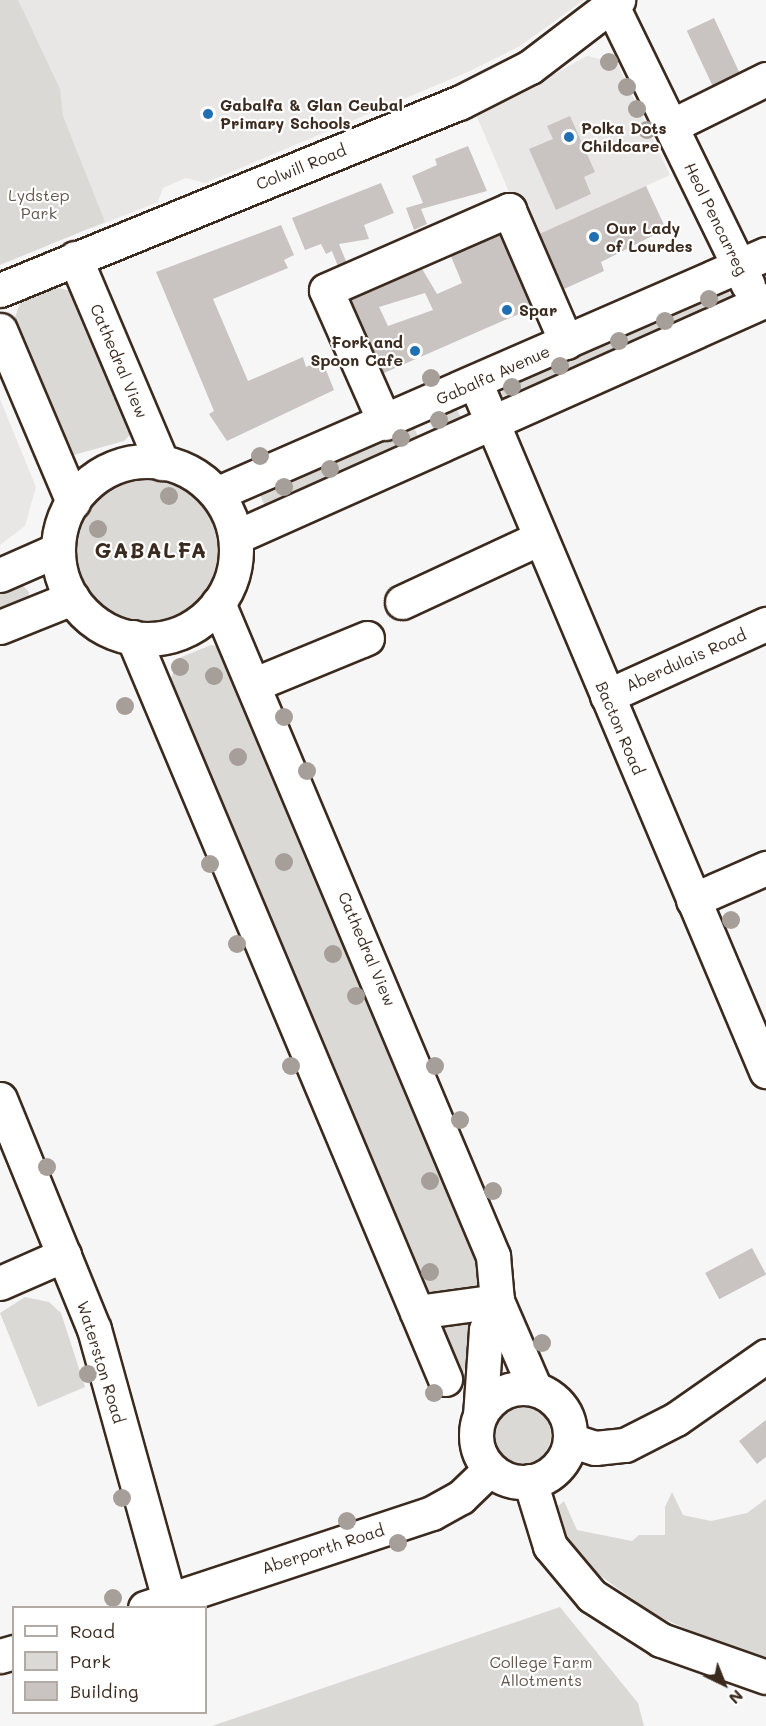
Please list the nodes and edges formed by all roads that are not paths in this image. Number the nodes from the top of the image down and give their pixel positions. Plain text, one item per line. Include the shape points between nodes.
1 (615, 3) edge
2 (766, 79) edge
3 (671, 126) junction
4 (75, 258) junction
5 (752, 261) edge
6 (0, 290) edge
7 (763, 301) edge
8 (0, 330) edge
9 (566, 342) junction
10 (476, 384) junction
11 (492, 422) junction
12 (385, 423) junction
13 (162, 463) junction
14 (218, 493) junction
15 (74, 502) junction
16 (238, 536) junction
17 (540, 538) junction
18 (55, 552) junction
19 (0, 575) edge
20 (72, 598) junction
21 (402, 602) dead end
22 (218, 603) junction
23 (766, 624) edge
24 (0, 627) edge
25 (133, 637) junction
26 (367, 638) dead end
27 (255, 684) junction
28 (607, 696) junction
29 (766, 868) edge
30 (693, 900) junction
31 (766, 1071) edge
32 (0, 1099) edge
33 (64, 1254) junction
34 (0, 1283) edge
35 (497, 1301) junction
36 (417, 1312) junction
37 (766, 1356) edge
38 (445, 1379) dead end
39 (535, 1389) junction
40 (480, 1415) junction
41 (570, 1440) junction
42 (490, 1469) junction
43 (530, 1481) junction
44 (157, 1604) edge
45 (766, 1677) edge

1 - 3 street, Heol Pencarreg
1 - 4 street, Colwill Road via 530,67 459,103
2 - 3 street
3 - 5 street, Heol Pencarreg
4 - 6 street, Colwill Road
4 - 13 street, Cathedral View
5 - 7 street, Heol Pencarreg
5 - 9 street, Gabalfa Avenue
7 - 11 street
8 - 15 street
9 - 10 street, Gabalfa Avenue
9 - 12 street via 509,210 326,290
10 - 11 street, Bacton Road
10 - 12 street, Gabalfa Avenue
11 - 16 street
11 - 17 street, Bacton Road
12 - 14 street, Gabalfa Avenue
13 - 14 street via 193,474
13 - 15 street via 125,464 105,472
14 - 16 street
15 - 18 street via 58,532
16 - 22 street via 230,583
17 - 21 street
17 - 28 street, Bacton Road
18 - 19 street
18 - 20 street
20 - 24 street
20 - 25 street via 99,624
22 - 25 street via 177,633
22 - 27 street, Cathedral View
23 - 28 street, Aberdulais Road
25 - 36 street
26 - 27 street
27 - 35 street, Cathedral View via 487,1238
28 - 30 street, Bacton Road
29 - 30 street
30 - 31 street, Bacton Road
32 - 33 street, Waterston Road
33 - 34 street
33 - 44 street, Waterston Road via 94,1329
35 - 36 street
35 - 39 street, Cathedral View
35 - 40 street, Cathedral View via 486,1330
36 - 38 street
37 - 41 street via 676,1419 624,1445 595,1448
39 - 40 street via 496,1395
39 - 41 street via 565,1414
40 - 42 street via 476,1444
41 - 43 street via 557,1467
42 - 43 street via 516,1482
42 - 44 street, Aberporth Road via 461,1497 432,1513
43 - 45 street via 550,1546 592,1596 661,1640

